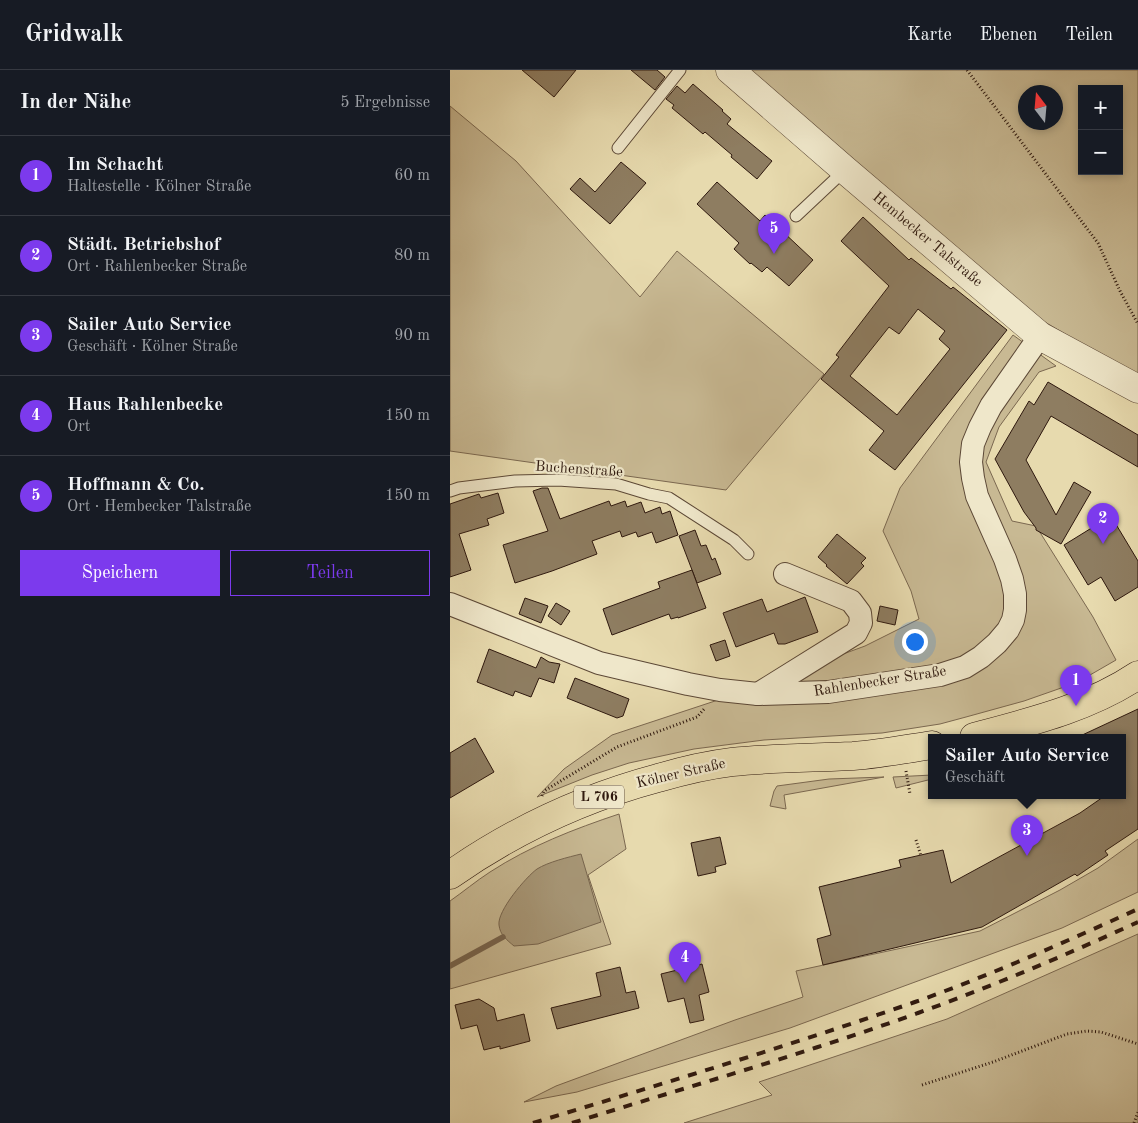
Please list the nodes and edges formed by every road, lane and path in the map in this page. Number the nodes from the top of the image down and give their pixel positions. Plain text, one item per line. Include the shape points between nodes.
1 (680, 70) edge
2 (730, 70) edge
3 (967, 70) edge
4 (618, 148) dead end
5 (845, 170) junction
6 (796, 216) dead end
7 (1138, 324) edge
8 (1040, 336) junction
9 (1138, 389) edge
10 (450, 491) edge
11 (748, 554) dead end
12 (785, 574) dead end
13 (454, 606) edge
14 (1138, 675) edge
15 (758, 694) junction
16 (697, 717) dead end
17 (984, 734) edge
18 (928, 746) edge
19 (536, 824) junction
20 (916, 840) dead end
21 (920, 856) dead end
22 (450, 876) edge
23 (1138, 1044) edge
24 (922, 1085) dead end
25 (1138, 1112) edge
26 (1134, 1123) edge

1 - 4 lane
2 - 5 street, Hembecker Talstraße
3 - 7 path via 1098,243
5 - 6 lane
5 - 8 street, Hembecker Talstraße
8 - 9 street, Hembecker Talstraße
8 - 15 street, Rahlenbecker Straße via 991,406 973,444 970,462 977,496 1012,579 1015,610 1008,630 981,657 940,676 828,692
10 - 11 lane, Buchenstraße via 515,481 616,484 669,498 734,540
12 - 15 street via 851,601 860,613 861,623 856,633
13 - 15 street, Rahlenbecker Straße via 599,663 688,684
14 - 17 main road via 1076,706
16 - 19 path via 617,747 544,791
18 - 19 main road, Kölner Straße / L 706 via 855,756 733,762 700,767 607,794
19 - 22 main road, Kölner Straße / L 706 via 473,859
20 - 21 path
23 - 24 path via 1101,1032 1067,1034
25 - 26 path

